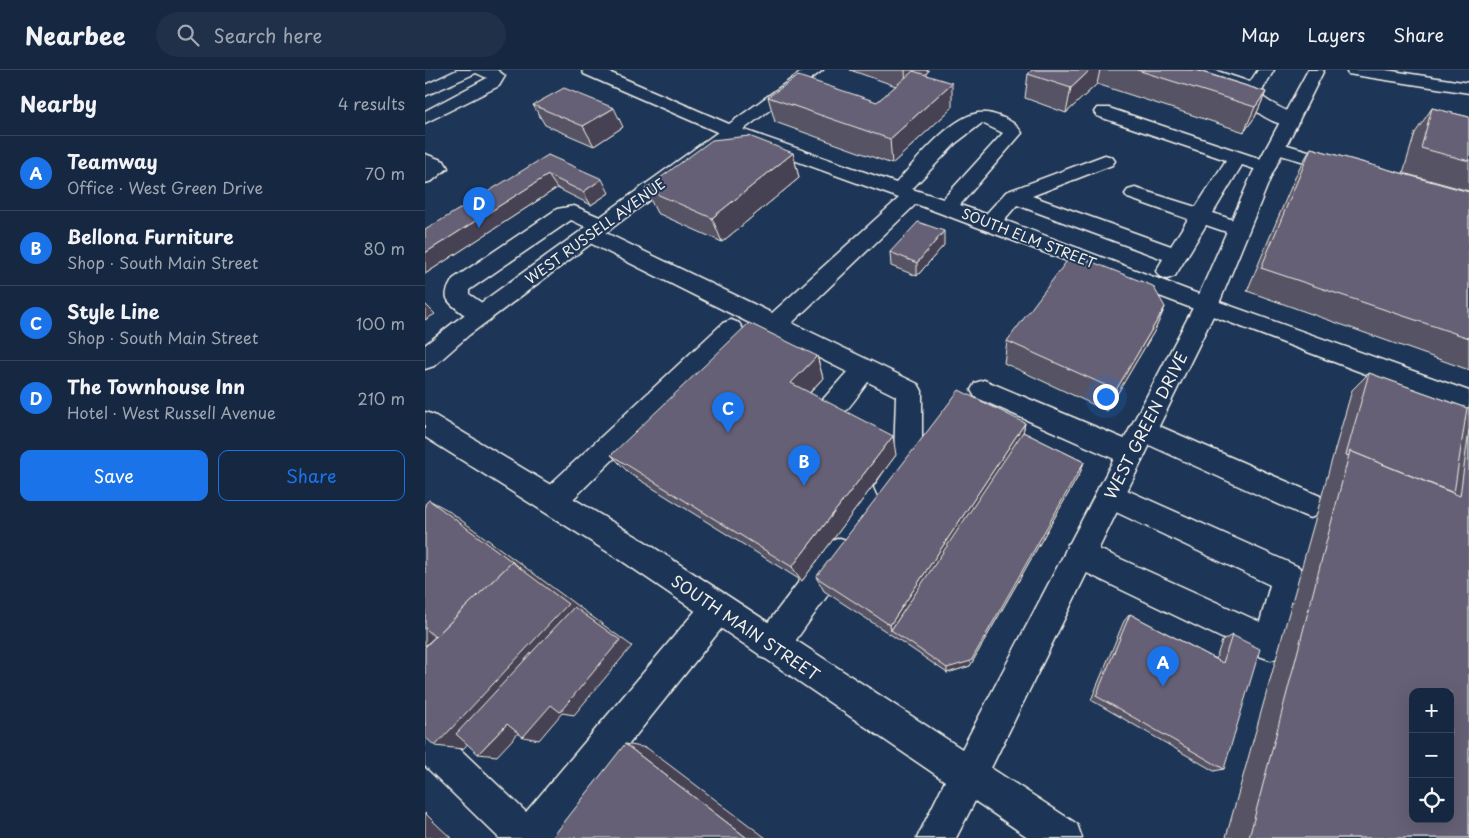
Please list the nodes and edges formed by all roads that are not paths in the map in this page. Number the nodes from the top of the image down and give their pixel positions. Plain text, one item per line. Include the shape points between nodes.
1 (470, 70) edge
2 (591, 70) edge
3 (1198, 70) edge
4 (1267, 70) edge
5 (1316, 70) edge
6 (1354, 70) edge
7 (490, 71) edge
8 (811, 71) edge
9 (1220, 73) edge
10 (1469, 88) edge
11 (1254, 89) junction
12 (425, 90) edge
13 (1103, 112) dead end
14 (425, 118) edge
15 (1290, 121) junction
16 (730, 131) junction
17 (1277, 148) junction
18 (1237, 158) junction
19 (425, 160) edge
20 (1105, 161) dead end
21 (1266, 167) junction
22 (1359, 172) edge
23 (425, 177) edge
24 (906, 193) junction
25 (1135, 194) dead end
26 (1013, 196) junction
27 (947, 208) junction
28 (1066, 215) junction
29 (1200, 217) junction
30 (990, 223) junction
31 (596, 230) junction
32 (1238, 230) junction
33 (1045, 244) junction
34 (1175, 256) junction
35 (1157, 287) junction
36 (1206, 306) junction
37 (481, 314) junction
38 (776, 324) junction
39 (731, 329) dead end
40 (425, 360) edge
41 (865, 368) junction
42 (984, 390) dead end
43 (1469, 402) edge
44 (827, 413) edge
45 (425, 423) edge
46 (1137, 442) junction
47 (1109, 495) junction
48 (552, 501) junction
49 (1311, 505) dead end
50 (872, 508) edge
51 (855, 532) edge
52 (1079, 554) junction
53 (718, 608) junction
54 (772, 644) junction
55 (425, 741) edge
56 (966, 775) junction
57 (528, 838) edge
58 (936, 838) edge
59 (1063, 838) edge

1 - 12 main road
2 - 16 main road, SOUTH ELM STREET
3 - 9 main road
4 - 11 main road
5 - 15 main road, WEST GREEN DRIVE
6 - 10 main road
7 - 14 main road via 497,76 493,82
8 - 16 main road, WEST RUSSELL AVENUE
9 - 11 main road
11 - 15 main road via 1252,95 1258,105
13 - 18 main road
15 - 17 main road, WEST GREEN DRIVE
16 - 24 main road, SOUTH ELM STREET
16 - 31 main road, WEST RUSSELL AVENUE
17 - 21 main road, WEST GREEN DRIVE
17 - 22 main road
18 - 21 main road
18 - 29 main road
19 - 23 main road via 438,168
20 - 26 main road
21 - 32 main road, WEST GREEN DRIVE
24 - 27 main road, SOUTH ELM STREET
24 - 27 main road via 930,156 967,123 980,117 1009,128 1013,133
24 - 38 main road
25 - 29 main road
26 - 28 main road
26 - 30 main road
27 - 30 main road, SOUTH ELM STREET
28 - 33 main road
28 - 34 main road
29 - 32 main road
29 - 34 main road
30 - 33 main road, SOUTH ELM STREET
31 - 37 main road, WEST RUSSELL AVENUE
31 - 37 main road via 575,213 564,214 461,286 458,297
31 - 38 main road
32 - 36 main road, WEST GREEN DRIVE
33 - 35 main road, SOUTH ELM STREET
34 - 35 main road
35 - 36 main road, SOUTH ELM STREET
36 - 43 main road, SOUTH ELM STREET
36 - 46 main road, WEST GREEN DRIVE
37 - 40 main road, WEST RUSSELL AVENUE
38 - 41 main road
39 - 48 main road
41 - 44 main road
41 - 50 main road via 909,391 907,460
42 - 46 main road
45 - 48 main road, SOUTH MAIN STREET
46 - 47 main road, WEST GREEN DRIVE
46 - 49 main road
47 - 52 main road, WEST GREEN DRIVE
47 - 52 main road via 1289,578 1271,644
48 - 53 main road, SOUTH MAIN STREET
51 - 54 main road
52 - 56 main road, WEST GREEN DRIVE
53 - 54 main road, SOUTH MAIN STREET
53 - 57 main road
54 - 56 main road, SOUTH MAIN STREET
55 - 57 main road
56 - 58 main road, WEST GREEN DRIVE
56 - 59 main road, SOUTH MAIN STREET

